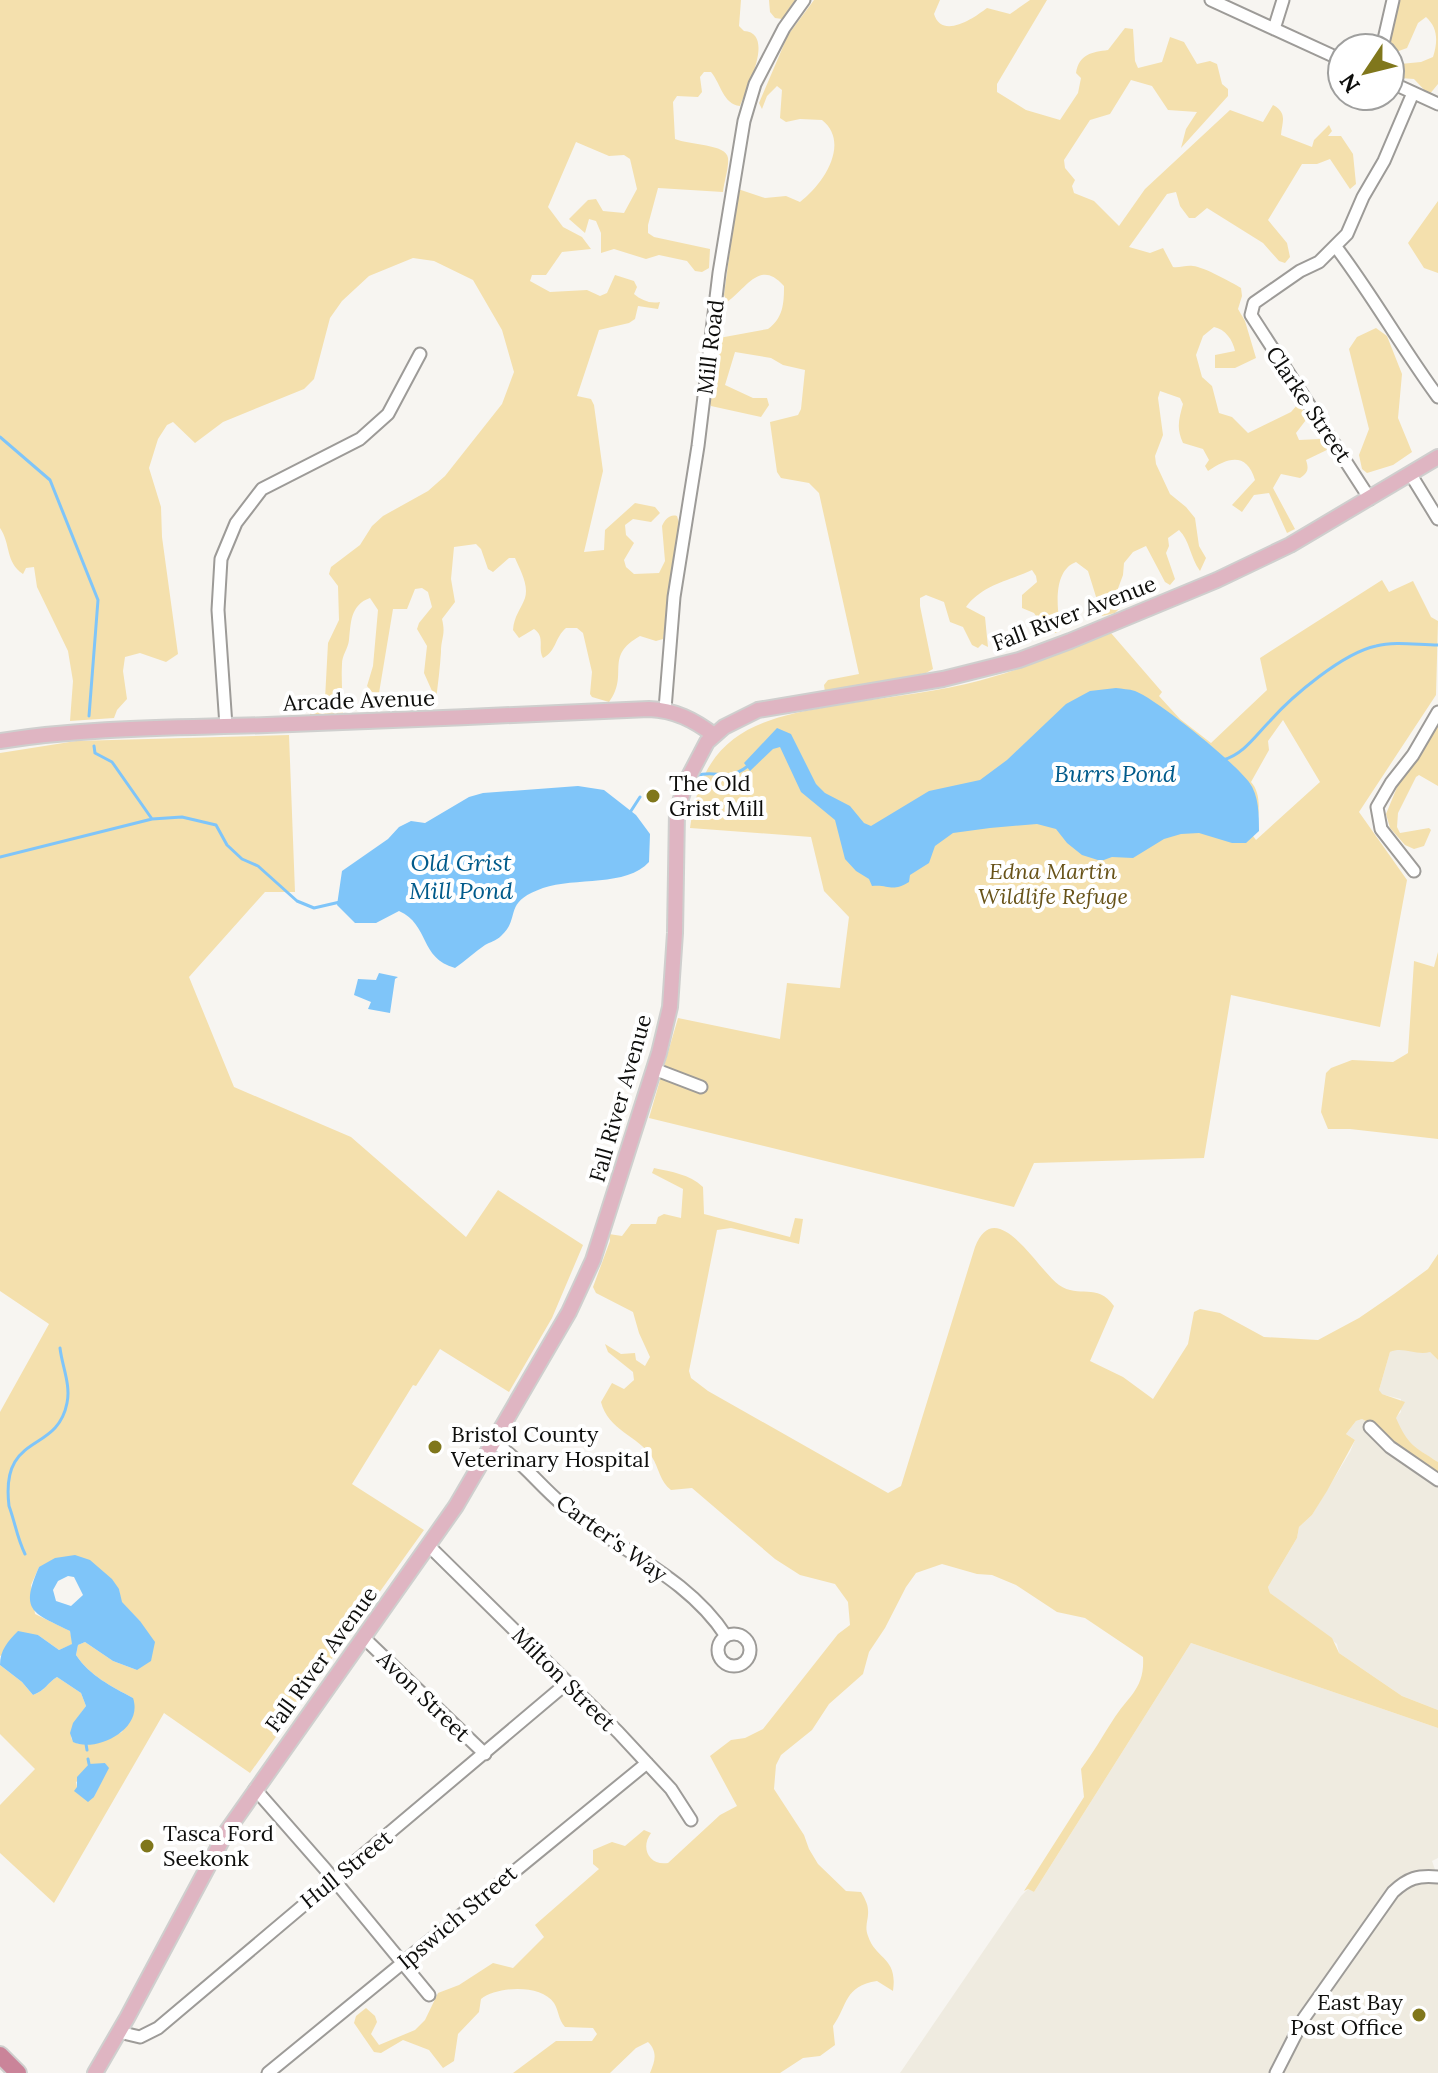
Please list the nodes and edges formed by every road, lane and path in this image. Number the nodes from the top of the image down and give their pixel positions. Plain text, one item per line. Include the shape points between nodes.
1 (804, 0) edge
2 (1211, 0) edge
3 (1283, 0) edge
4 (1393, 0) edge
5 (1274, 29) junction
6 (1386, 32) edge
7 (1326, 53) edge
8 (1406, 90) edge
9 (1413, 93) junction
10 (1438, 104) edge
11 (1336, 247) junction
12 (420, 354) dead end
13 (1438, 397) edge
14 (1438, 457) edge
15 (1411, 475) junction
16 (1370, 499) junction
17 (1438, 519) edge
18 (665, 709) junction
19 (1438, 712) edge
20 (226, 726) junction
21 (714, 735) junction
22 (0, 741) edge
23 (1414, 871) dead end
24 (654, 1069) junction
25 (701, 1087) dead end
26 (1370, 1427) dead end
27 (495, 1443) junction
28 (1438, 1480) edge
29 (429, 1546) junction
30 (726, 1636) dead end
31 (363, 1637) junction
32 (567, 1683) junction
33 (485, 1754) junction
34 (647, 1763) junction
35 (255, 1789) junction
36 (691, 1820) dead end
37 (1438, 1877) edge
38 (334, 1880) junction
39 (402, 1963) junction
40 (429, 1995) dead end
41 (119, 2032) junction
42 (0, 2055) edge
43 (18, 2073) edge
44 (95, 2073) edge
45 (268, 2073) edge
46 (1276, 2073) edge

1 - 18 street, Mill Road via 755,84 744,121 674,597
2 - 5 street
3 - 5 street
4 - 6 street
5 - 7 street
8 - 9 street
9 - 10 street
9 - 11 street via 1384,161
11 - 13 street
11 - 16 street, Clarke Street via 1254,303 1251,315
12 - 20 street via 388,414 360,439 262,489 236,523 221,559 218,610
14 - 15 main road, Fall River Avenue
15 - 16 main road, Fall River Avenue
15 - 17 street
16 - 21 main road, Fall River Avenue via 1217,580 1019,660 907,686 772,706
18 - 20 main road, Arcade Avenue
18 - 21 main road, Arcade Avenue
19 - 23 street via 1377,807 1381,829
20 - 22 main road, Arcade Avenue via 97,730
21 - 24 main road, Fall River Avenue via 686,782 677,812 670,1007
24 - 25 street
24 - 27 main road, Fall River Avenue via 593,1260
26 - 28 street
27 - 29 main road, Fall River Avenue
27 - 30 street, Carter's Way via 564,1506 696,1597
29 - 31 main road, Fall River Avenue
29 - 32 street, Milton Street
31 - 33 street, Avon Street
31 - 35 main road, Fall River Avenue
32 - 33 street, Hull Street
32 - 34 street, Milton Street
33 - 38 street, Hull Street
34 - 36 street, Milton Street
34 - 39 street, Ipswich Street
35 - 38 street
35 - 41 main road, Fall River Avenue
37 - 46 street via 1407,1879 1393,1892 1304,2018
38 - 39 street
38 - 41 street, Hull Street via 158,2028 140,2037
39 - 40 street
39 - 45 street, Ipswich Street
41 - 44 main road, Fall River Avenue
42 - 43 highway

